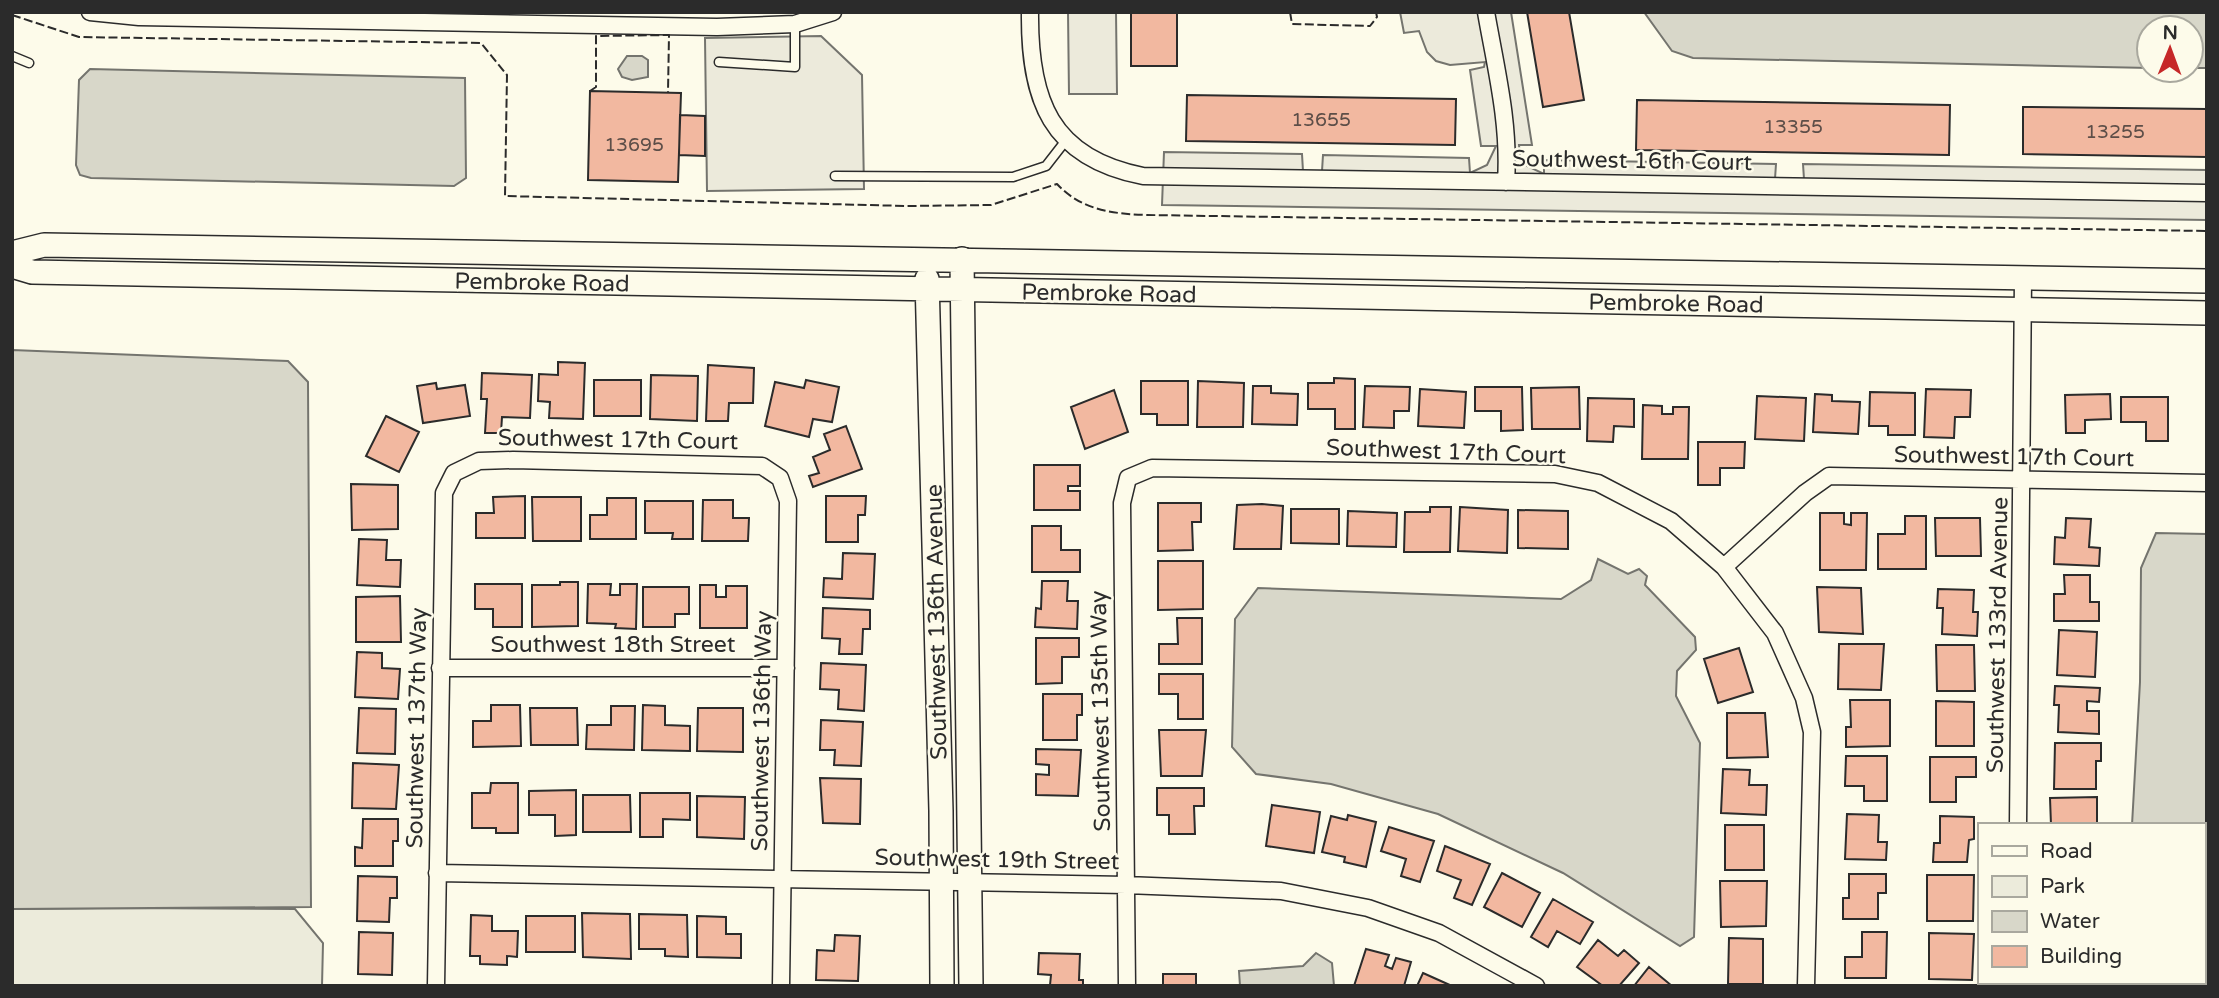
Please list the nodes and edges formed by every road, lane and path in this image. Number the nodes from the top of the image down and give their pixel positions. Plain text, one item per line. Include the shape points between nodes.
1 (90, 12) edge
2 (1030, 12) edge
3 (1486, 12) edge
4 (831, 14) edge
5 (795, 24) junction
6 (12, 56) edge
7 (719, 62) dead end
8 (30, 63) dead end
9 (1067, 139) junction
10 (835, 176) dead end
11 (1506, 182) junction
12 (2207, 192) edge
13 (12, 253) edge
14 (927, 258) junction
15 (962, 259) junction
16 (12, 266) edge
17 (2023, 278) junction
18 (2207, 281) edge
19 (927, 291) junction
20 (962, 292) junction
21 (2023, 310) junction
22 (2207, 313) edge
23 (454, 473) joint
24 (780, 478) joint
25 (1128, 478) joint
26 (2023, 480) junction
27 (2207, 483) edge
28 (1724, 568) junction
29 (440, 668) junction
30 (786, 668) junction
31 (2018, 823) edge
32 (437, 873) junction
33 (783, 879) junction
34 (941, 882) junction
35 (971, 882) junction
36 (1126, 885) junction
37 (436, 986) edge
38 (781, 986) edge
39 (942, 986) edge
40 (971, 986) edge
41 (1127, 986) edge
42 (1536, 986) edge
43 (1806, 986) edge

1 - 5 street via 139,17 717,27
2 - 9 street, Southwest 16th Court via 1037,88 1052,121
3 - 11 street via 1505,122
4 - 5 street
5 - 7 lane via 795,67
6 - 8 lane
9 - 10 lane via 1046,166 1013,177
9 - 11 street, Southwest 16th Court via 1106,167 1143,176
11 - 12 street, Southwest 16th Court
13 - 14 main road, Pembroke Road via 44,245
14 - 15 main road, Pembroke Road
14 - 19 main road, Southwest 136th Avenue
15 - 17 main road, Pembroke Road
15 - 20 main road, Southwest 136th Avenue
16 - 19 main road, Pembroke Road via 32,272
17 - 18 main road, Pembroke Road
17 - 21 street, Southwest 133rd Avenue
19 - 20 main road, Pembroke Road
19 - 34 main road, Southwest 136th Avenue
20 - 21 main road, Pembroke Road
20 - 35 main road, Southwest 136th Avenue
21 - 22 main road, Pembroke Road
21 - 26 street, Southwest 133rd Avenue
23 - 24 street, Southwest 17th Court via 480,461 513,460 762,466
23 - 29 street, Southwest 137th Way via 444,493
24 - 30 street, Southwest 136th Way via 788,501
25 - 28 street, Southwest 17th Court via 1152,468 1555,474 1598,483 1671,521
25 - 36 street, Southwest 135th Way via 1122,503
26 - 27 street, Southwest 17th Court
26 - 28 street, Southwest 17th Court via 1829,476
26 - 31 street, Southwest 133rd Avenue
28 - 43 street via 1775,633 1804,698 1812,732
29 - 30 street, Southwest 18th Street
29 - 32 street, Southwest 137th Way
30 - 33 street, Southwest 136th Way
32 - 33 street, Southwest 19th Street
32 - 37 street, Southwest 137th Way
33 - 34 street, Southwest 19th Street
33 - 38 street, Southwest 136th Way
34 - 35 street, Southwest 19th Street
34 - 39 main road, Southwest 136th Avenue
35 - 36 street, Southwest 19th Street
35 - 40 main road, Southwest 136th Avenue
36 - 41 street, Southwest 135th Way
36 - 42 street, Southwest 19th Street via 1281,891 1368,908 1439,933

